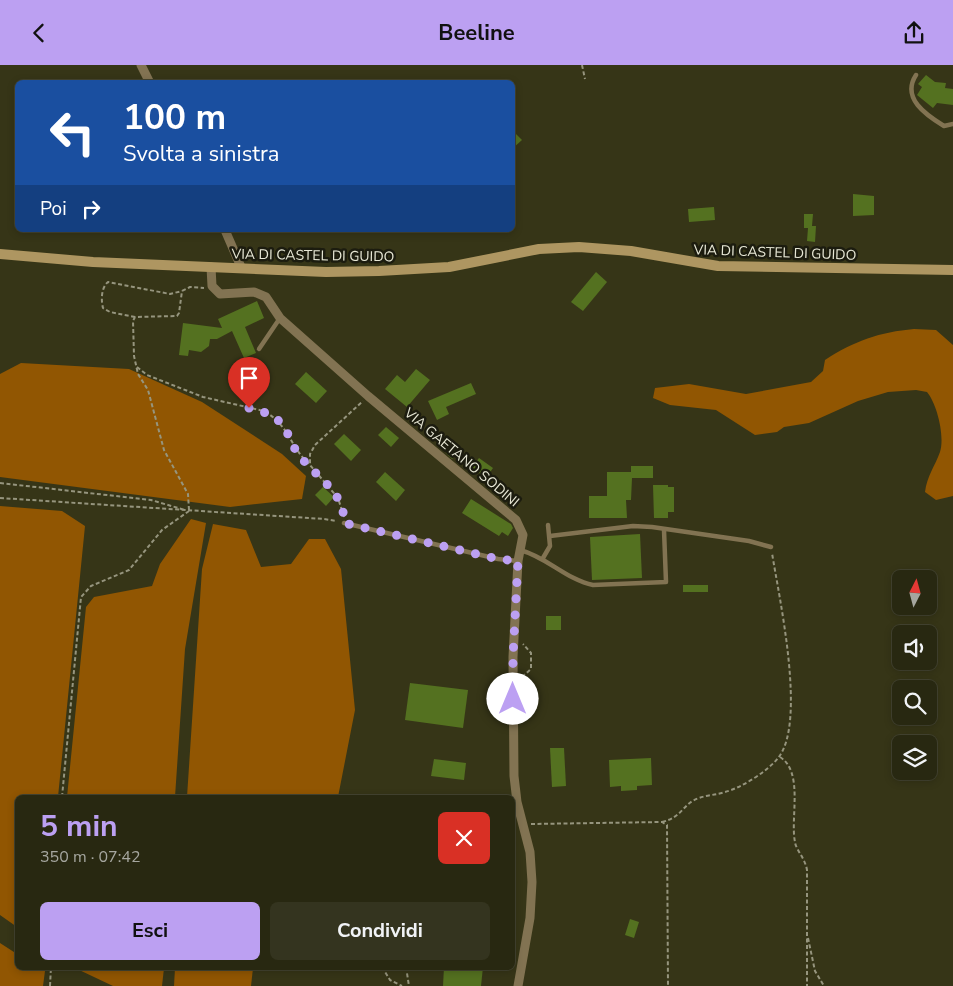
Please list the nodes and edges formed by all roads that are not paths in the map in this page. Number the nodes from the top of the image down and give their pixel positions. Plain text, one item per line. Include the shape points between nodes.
1 (141, 65) edge
2 (916, 75) dead end
3 (148, 80) edge
4 (953, 124) edge
5 (227, 232) edge
6 (0, 254) edge
7 (211, 267) junction
8 (241, 267) junction
9 (953, 271) edge
10 (280, 319) junction
11 (260, 349) dead end
12 (344, 523) road end
13 (548, 525) dead end
14 (664, 530) junction
15 (550, 536) junction
16 (771, 547) road end
17 (520, 550) junction
18 (543, 559) junction
19 (518, 561) junction
20 (518, 986) edge

1 - 3 street
2 - 4 lane via 911,83 915,103 944,126
5 - 8 street
6 - 7 street, VIA DI CASTEL DI GUIDO
7 - 8 street, VIA DI CASTEL DI GUIDO
7 - 10 street, VIA GAETANO SODINI via 212,286 220,294 254,292 266,297
8 - 9 street, VIA DI CASTEL DI GUIDO via 326,272 417,270 564,247 630,251 718,266
10 - 11 lane
10 - 17 street, VIA GAETANO SODINI via 517,521 523,535
12 - 19 lane
13 - 15 lane
14 - 15 lane via 633,526
14 - 16 lane
14 - 18 lane via 666,582 587,584
15 - 18 lane via 550,545
17 - 18 lane
17 - 19 street, VIA GAETANO SODINI
19 - 20 street, VIA GAETANO SODINI via 513,682 514,785 530,852 532,891

